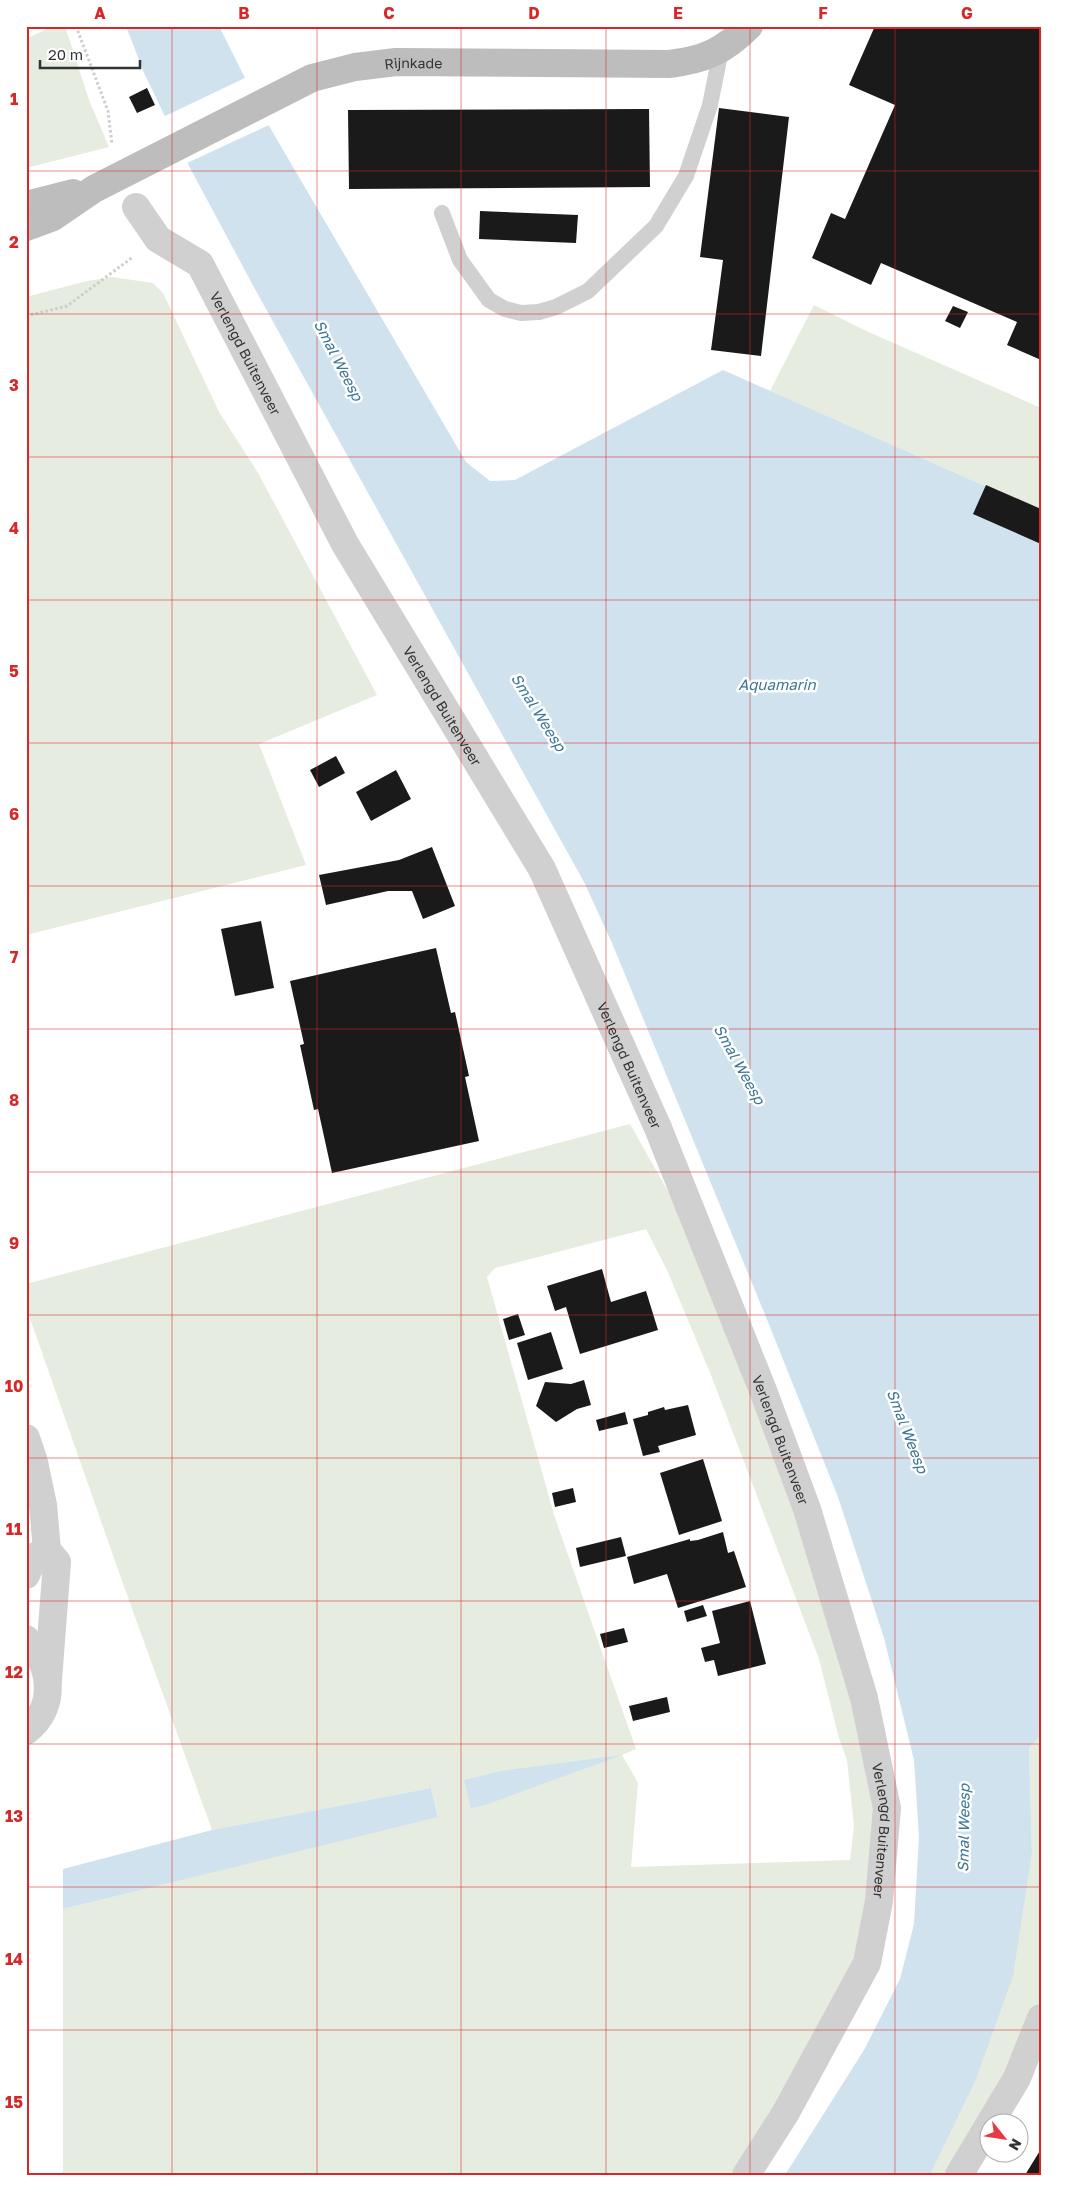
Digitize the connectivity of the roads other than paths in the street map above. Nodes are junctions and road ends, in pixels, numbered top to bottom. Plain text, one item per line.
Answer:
1 (749, 26) edge
2 (721, 50) junction
3 (94, 189) junction
4 (26, 205) edge
5 (136, 207) dead end
6 (442, 213) dead end
7 (26, 227) edge
8 (26, 1438) edge
9 (47, 1550) junction
10 (26, 1575) edge
11 (26, 1640) edge
12 (48, 1680) junction
13 (26, 1731) edge
14 (1041, 2018) edge
15 (746, 2175) edge
16 (959, 2175) edge

1 - 2 street, Rijnkade
2 - 3 street, Rijnkade
2 - 6 lane
3 - 4 street
3 - 7 street
5 - 15 street, Verlengd Buitenveer
8 - 9 street
9 - 10 street
9 - 12 street
11 - 12 street
12 - 13 street
14 - 16 street

